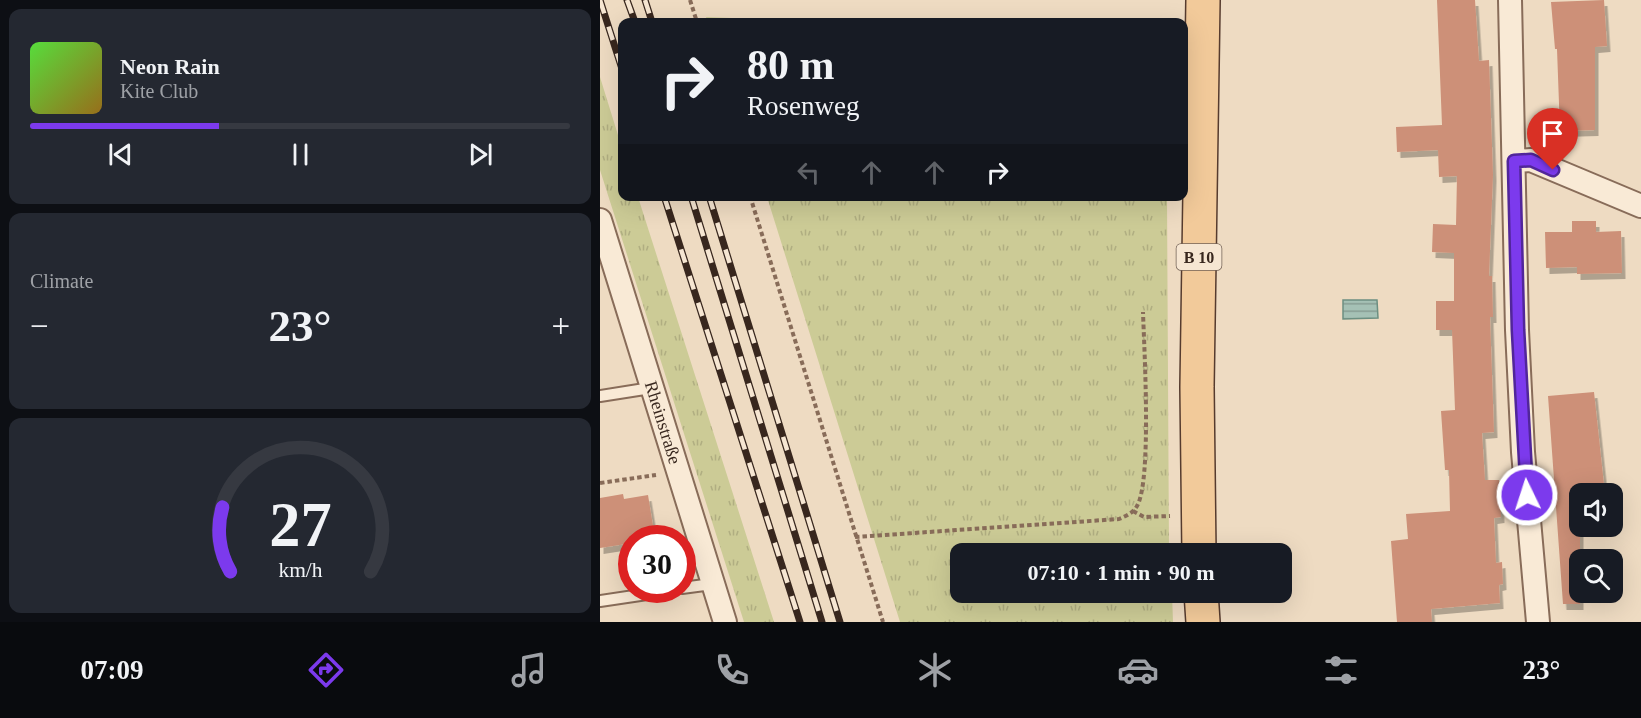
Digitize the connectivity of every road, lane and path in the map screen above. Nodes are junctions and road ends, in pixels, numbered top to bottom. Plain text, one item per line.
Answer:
1 (690, 0) edge
2 (1203, 0) edge
3 (1510, 0) edge
4 (696, 18) edge
5 (1514, 161) junction
6 (752, 201) edge
7 (1641, 206) edge
8 (600, 220) edge
9 (1143, 312) dead end
10 (651, 388) junction
11 (600, 396) edge
12 (678, 471) junction
13 (600, 483) edge
14 (1133, 511) junction
15 (1169, 516) dead end
16 (855, 537) junction
17 (1199, 543) edge
18 (712, 584) junction
19 (696, 586) edge
20 (618, 598) edge
21 (600, 601) edge
22 (1202, 603) edge
23 (725, 622) edge
24 (883, 622) edge
25 (1203, 622) edge
26 (1538, 622) edge

1 - 4 path
2 - 17 main road, B 10
3 - 5 street
5 - 7 street
5 - 26 street
6 - 16 path
8 - 10 street, Rheinstraße
9 - 14 path
10 - 11 lane
10 - 12 street, Rheinstraße
12 - 13 path
12 - 18 street, Rheinstraße
14 - 15 path
14 - 16 path
16 - 24 path
18 - 19 lane
18 - 23 street, Rheinstraße
20 - 21 lane
22 - 25 main road

